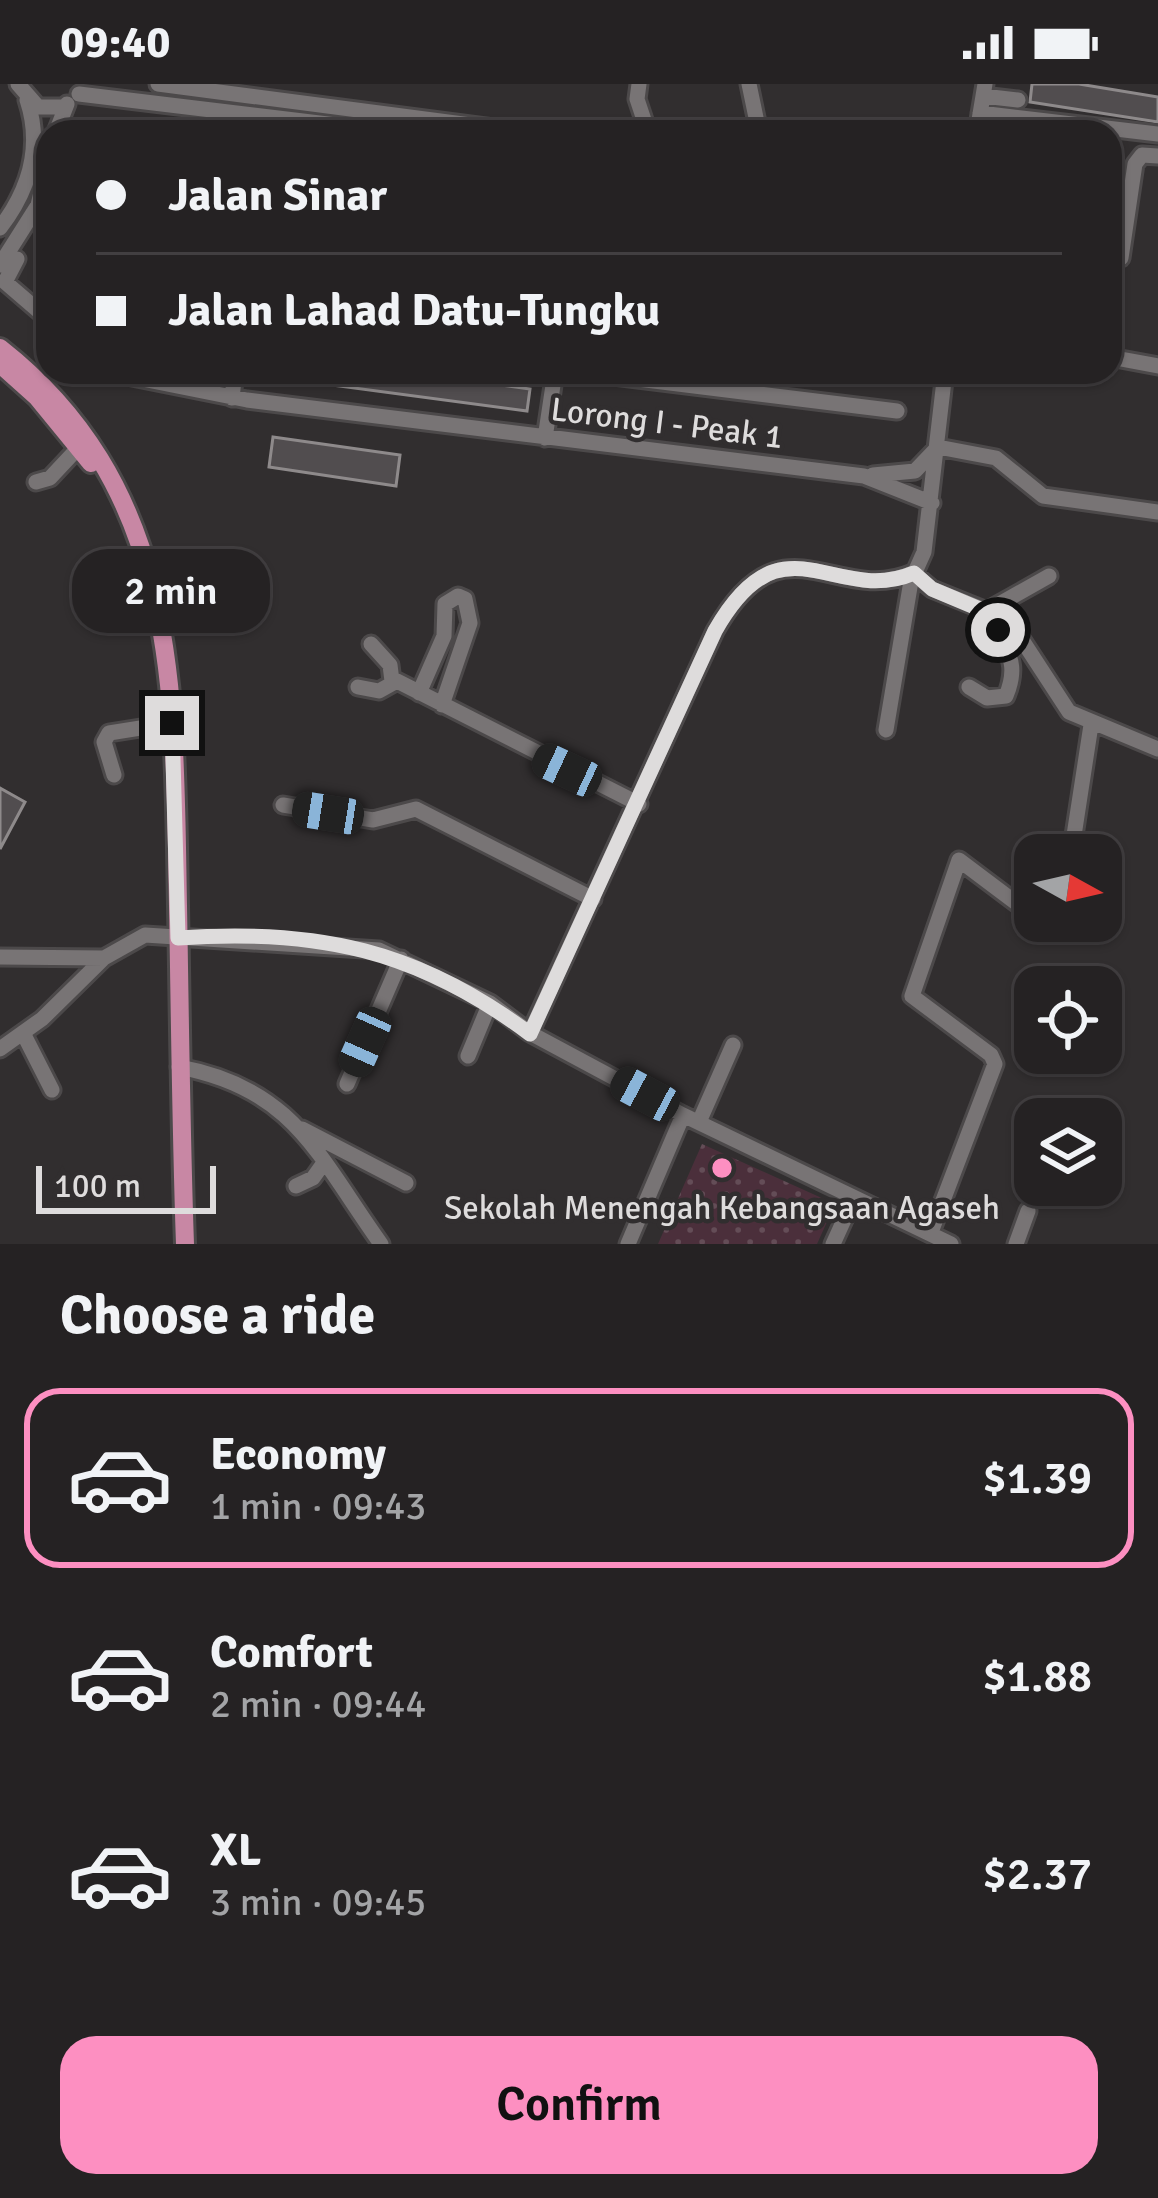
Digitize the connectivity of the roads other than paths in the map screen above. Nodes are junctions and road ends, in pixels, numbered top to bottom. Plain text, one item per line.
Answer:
1 (18, 84) edge
2 (158, 84) edge
3 (639, 84) edge
4 (748, 84) edge
5 (81, 89) edge
6 (983, 98) edge
7 (27, 100) junction
8 (1018, 101) edge
9 (64, 107) junction
10 (60, 120) edge
11 (249, 120) edge
12 (422, 120) edge
13 (644, 120) edge
14 (756, 120) edge
15 (1099, 120) edge
16 (1122, 126) edge
17 (1158, 134) edge
18 (1158, 156) edge
19 (36, 208) edge
20 (0, 228) edge
21 (1122, 251) edge
22 (19, 256) dead end
23 (0, 265) edge
24 (36, 309) edge
25 (0, 348) edge
26 (1122, 359) edge
27 (0, 364) edge
28 (1158, 366) edge
29 (36, 380) edge
30 (41, 384) edge
31 (165, 384) edge
32 (234, 384) edge
33 (553, 384) edge
34 (752, 384) edge
35 (944, 384) edge
36 (232, 398) junction
37 (897, 411) dead end
38 (545, 438) junction
39 (79, 447) junction
40 (938, 447) junction
41 (864, 476) junction
42 (36, 482) dead end
43 (932, 503) junction
44 (1158, 512) edge
45 (146, 561) junction
46 (914, 573) junction
47 (1049, 576) dead end
48 (993, 615) junction
49 (371, 644) dead end
50 (392, 682) junction
51 (358, 687) dead end
52 (969, 687) dead end
53 (419, 693) junction
54 (442, 705) junction
55 (172, 723) junction
56 (1091, 725) junction
57 (886, 730) dead end
58 (1158, 749) edge
59 (114, 775) dead end
60 (639, 804) junction
61 (284, 805) dead end
62 (1074, 834) edge
63 (593, 899) junction
64 (1014, 901) edge
65 (178, 938) junction
66 (0, 957) edge
67 (104, 958) junction
68 (401, 959) junction
69 (490, 1003) junction
70 (23, 1033) junction
71 (530, 1034) junction
72 (733, 1045) dead end
73 (0, 1048) edge
74 (468, 1056) dead end
75 (179, 1067) junction
76 (347, 1084) dead end
77 (52, 1090) dead end
78 (691, 1118) junction
79 (294, 1125) junction
80 (323, 1164) junction
81 (406, 1183) dead end
82 (296, 1186) dead end
83 (854, 1198) junction
84 (1028, 1211) dead end
85 (931, 1232) junction
86 (184, 1244) edge
87 (381, 1244) edge
88 (628, 1244) edge
89 (833, 1244) edge
90 (951, 1244) edge
91 (1016, 1244) edge

1 - 7 street
2 - 12 street
3 - 13 street
4 - 14 street
5 - 9 street
5 - 11 street
6 - 8 street
7 - 9 street
7 - 20 street
8 - 15 street
9 - 10 street
16 - 17 street
18 - 21 street
19 - 23 street
22 - 24 street
25 - 29 main road
26 - 28 street
27 - 39 main road
30 - 45 main road
31 - 36 street, Lorong I - Peak 1
32 - 36 street
33 - 38 street
34 - 37 street
35 - 40 street
36 - 38 street, Lorong I - Peak 1
38 - 41 street, Lorong I - Peak 1
39 - 42 street
39 - 45 main road
40 - 41 street, Lorong I - Peak 1
40 - 43 street
40 - 44 street
41 - 43 street, Lorong I - Peak 1
43 - 46 street
45 - 55 main road
46 - 48 street
46 - 57 street
46 - 60 street
47 - 48 street
48 - 52 street
48 - 56 street
49 - 50 street
50 - 51 street
50 - 53 street
53 - 54 street
53 - 54 street
54 - 60 street
55 - 59 street
55 - 65 main road
56 - 58 street
56 - 62 street
60 - 63 street
61 - 63 street
63 - 71 street
64 - 85 street
65 - 67 street
65 - 68 street
65 - 75 main road
66 - 67 street
67 - 70 street
68 - 69 street
68 - 76 street
69 - 71 street
69 - 74 street
70 - 73 street
70 - 77 street
71 - 78 street
72 - 78 street
75 - 79 street
75 - 86 main road
78 - 83 street
78 - 88 street
79 - 80 street
79 - 81 street
80 - 82 street
80 - 87 street
83 - 85 street
83 - 89 street
84 - 91 street
85 - 90 street

